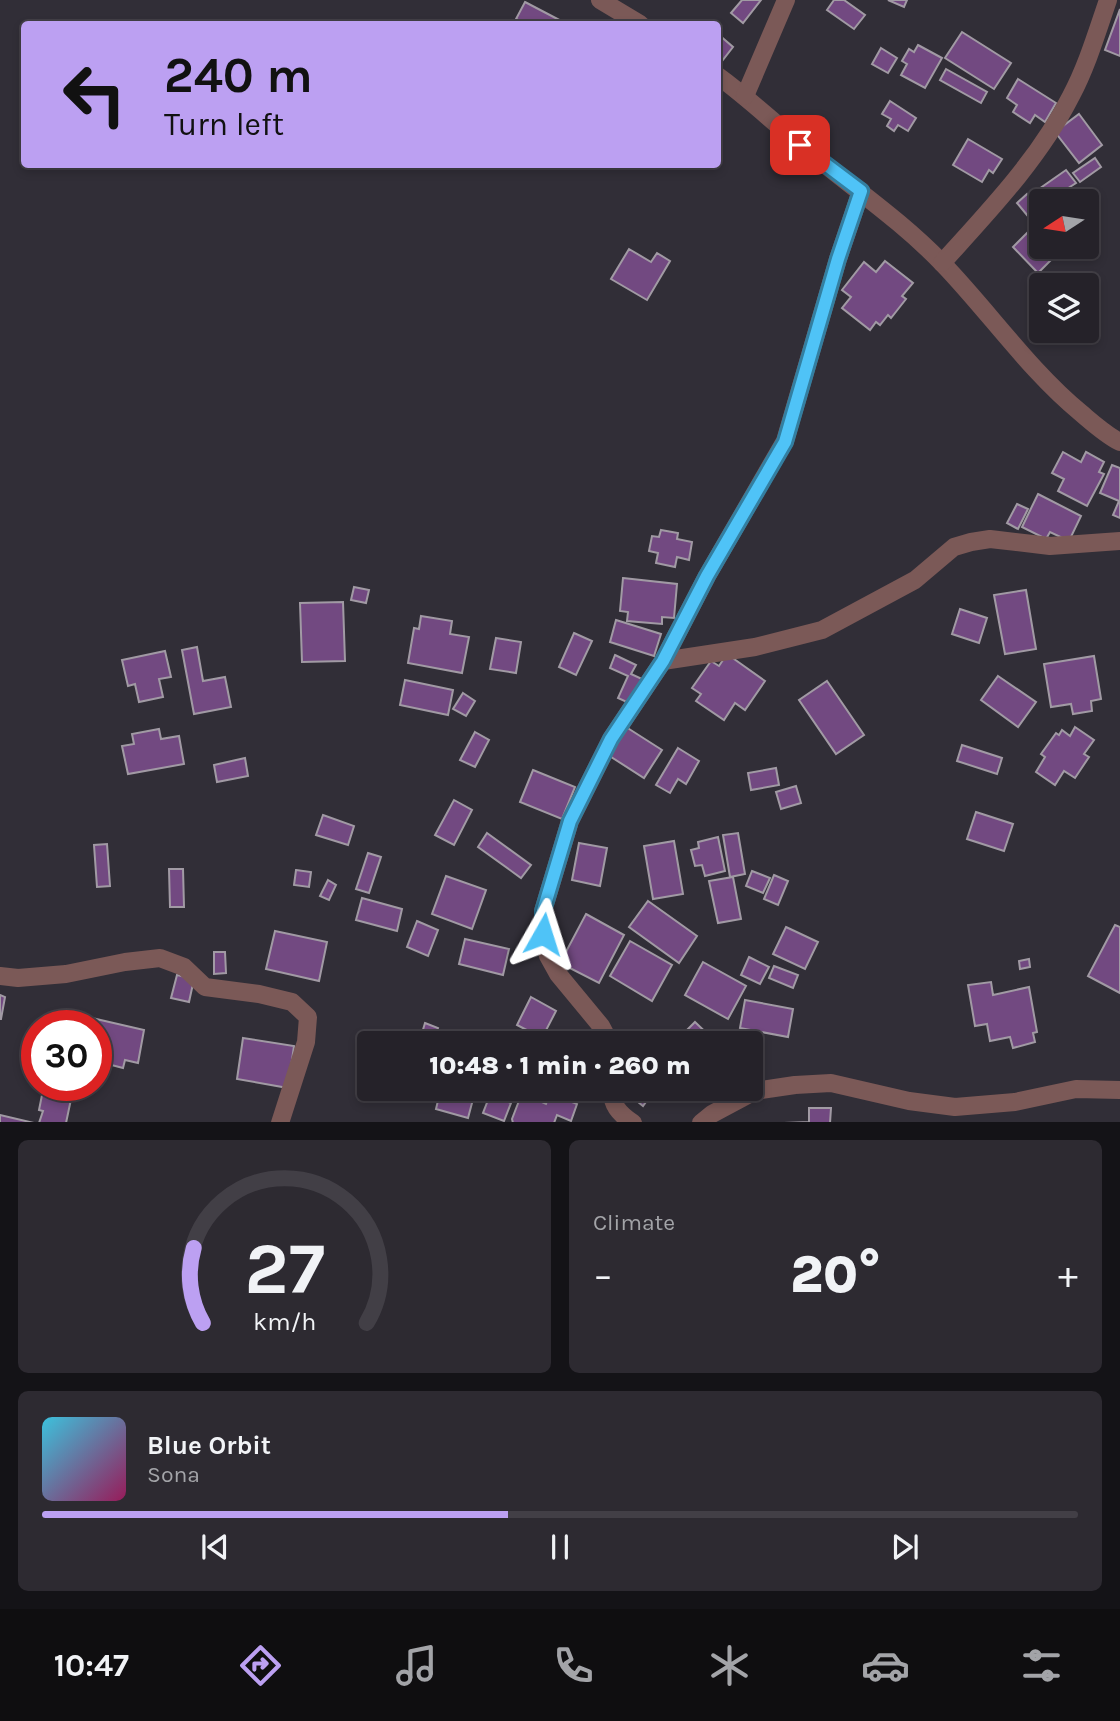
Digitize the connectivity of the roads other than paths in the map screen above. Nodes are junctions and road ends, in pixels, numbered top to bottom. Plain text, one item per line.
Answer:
1 (600, 0) edge
2 (786, 0) edge
3 (1108, 0) edge
4 (635, 21) edge
5 (721, 78) edge
6 (745, 96) junction
7 (861, 191) junction
8 (942, 263) junction
9 (1120, 442) edge
10 (1120, 541) edge
11 (663, 661) junction
12 (0, 976) edge
13 (604, 1031) edge
14 (1120, 1090) edge
15 (611, 1101) edge
16 (280, 1122) edge
17 (632, 1122) edge
18 (701, 1122) edge

1 - 4 street
2 - 6 street
3 - 8 street
5 - 6 street
6 - 7 street
7 - 8 street
7 - 11 street
8 - 9 street
10 - 11 street
11 - 13 street
12 - 16 street
14 - 18 street
15 - 17 street

